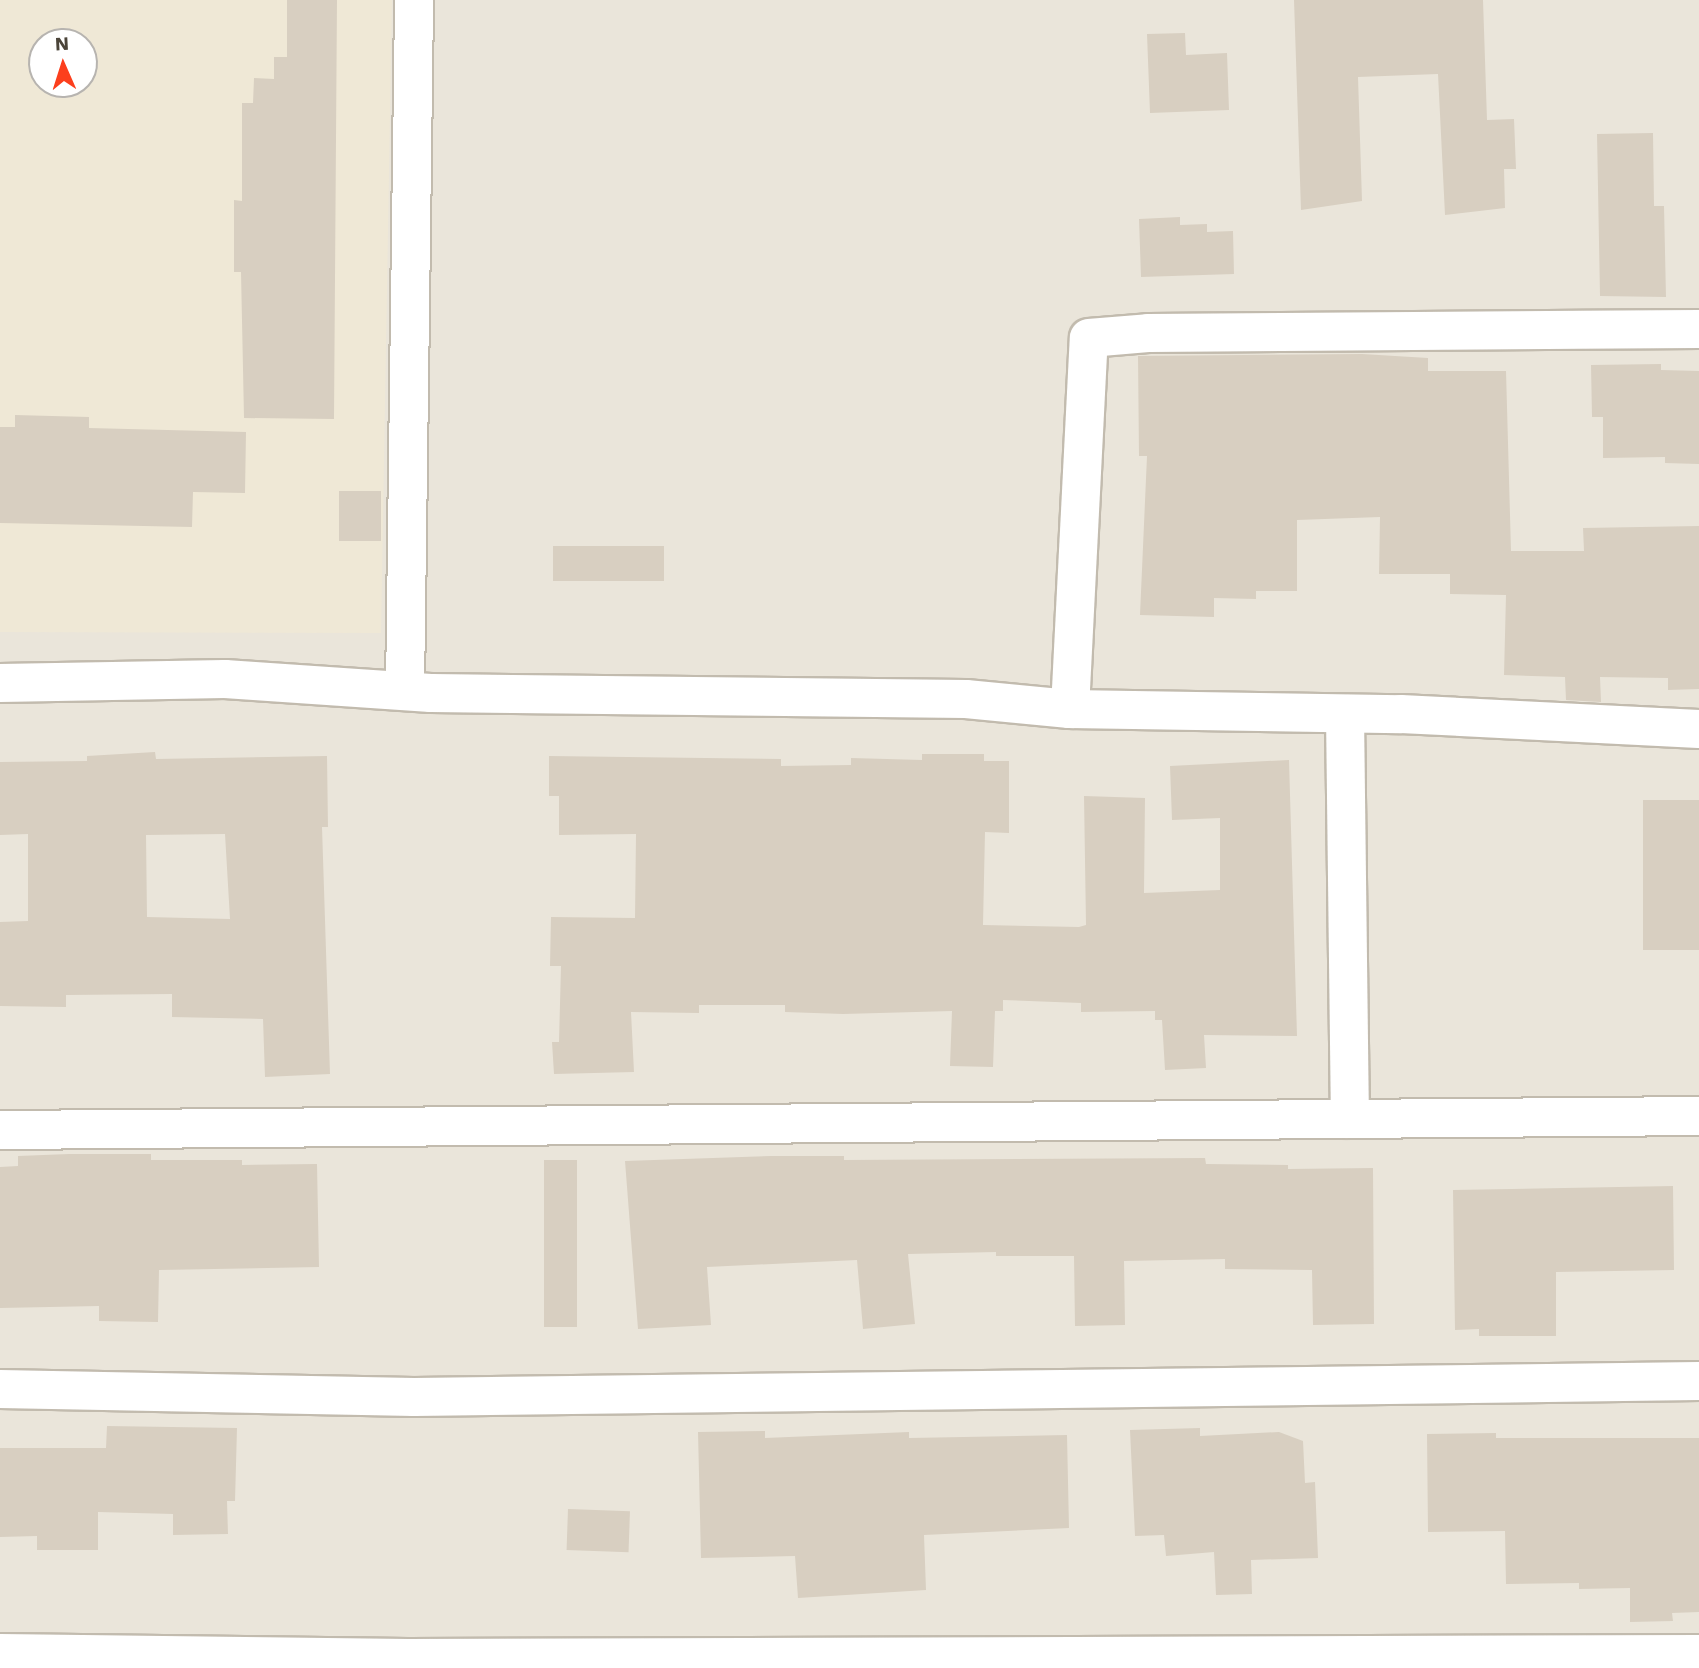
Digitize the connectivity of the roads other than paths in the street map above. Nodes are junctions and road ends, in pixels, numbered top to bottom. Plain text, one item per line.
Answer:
1 (414, 0) edge
2 (1699, 329) edge
3 (0, 683) edge
4 (405, 691) junction
5 (1070, 709) junction
6 (1345, 714) junction
7 (1699, 729) edge
8 (1699, 1116) edge
9 (1350, 1119) junction
10 (0, 1130) edge
11 (1699, 1381) edge
12 (0, 1389) edge
13 (0, 1653) edge
14 (1699, 1654) edge

1 - 4 street
2 - 5 street
3 - 4 street
4 - 5 street
5 - 6 street
6 - 7 street
6 - 9 street
8 - 9 street
9 - 10 street
11 - 12 street
13 - 14 street

